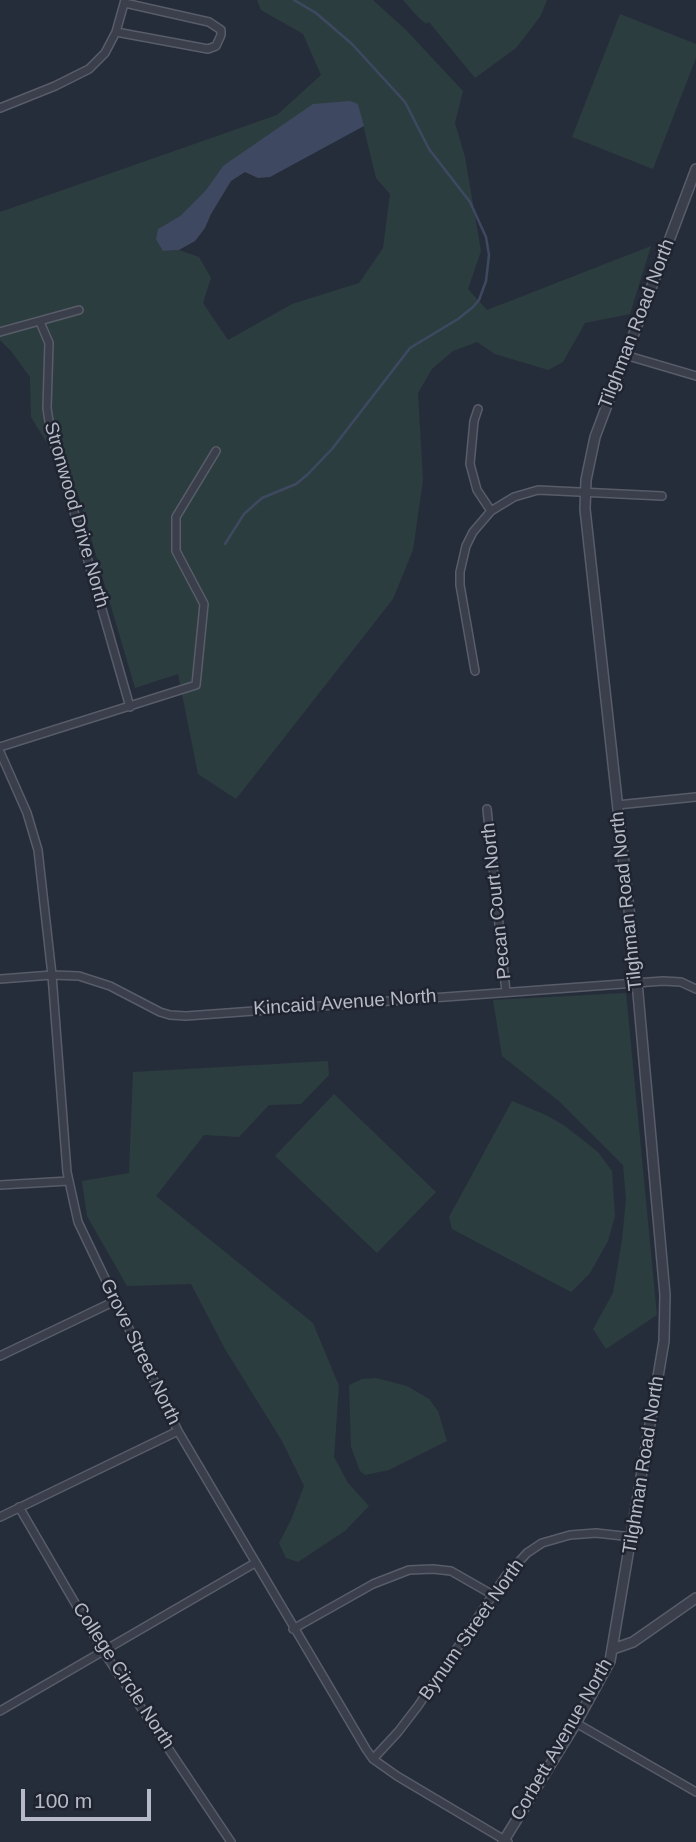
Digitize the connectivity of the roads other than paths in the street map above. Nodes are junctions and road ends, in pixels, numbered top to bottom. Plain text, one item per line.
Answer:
1 (125, 2) edge
2 (116, 32) junction
3 (0, 108) edge
4 (696, 169) edge
5 (79, 310) dead end
6 (40, 322) junction
7 (0, 332) edge
8 (625, 355) junction
9 (696, 376) edge
10 (478, 409) dead end
11 (216, 451) dead end
12 (586, 491) junction
13 (662, 496) dead end
14 (491, 511) junction
15 (475, 671) dead end
16 (130, 707) junction
17 (0, 747) edge
18 (0, 752) edge
19 (696, 797) edge
20 (617, 805) junction
21 (487, 809) dead end
22 (52, 975) junction
23 (0, 979) edge
24 (637, 982) junction
25 (696, 989) edge
26 (506, 992) junction
27 (69, 1181) junction
28 (0, 1185) edge
29 (115, 1300) junction
30 (0, 1356) edge
31 (178, 1431) junction
32 (19, 1507) junction
33 (0, 1517) edge
34 (632, 1537) junction
35 (255, 1563) junction
36 (493, 1595) junction
37 (694, 1602) edge
38 (293, 1629) junction
39 (612, 1649) junction
40 (103, 1651) junction
41 (0, 1711) edge
42 (576, 1723) junction
43 (373, 1759) junction
44 (696, 1792) edge
45 (505, 1841) edge
46 (231, 1842) edge

1 - 2 street
1 - 2 street
2 - 3 street
4 - 8 street, Tilghman Road North
5 - 6 street
6 - 7 street
6 - 16 street, Stronwood Drive North
8 - 9 street
8 - 12 street, Tilghman Road North
10 - 14 street
11 - 16 street
12 - 13 street
12 - 14 street
12 - 20 street, Tilghman Road North
14 - 15 street
16 - 17 street
18 - 22 street, Grove Street North
19 - 20 street
20 - 24 street, Tilghman Road North
21 - 26 street, Pecan Court North
22 - 23 street, Kincaid Avenue North
22 - 26 street, Kincaid Avenue North
22 - 27 street, Grove Street North
24 - 25 street, Kincaid Avenue North
24 - 26 street, Kincaid Avenue North
24 - 34 street, Tilghman Road North
27 - 28 street
27 - 29 street, Grove Street North
29 - 30 street
29 - 31 street, Grove Street North
31 - 32 street
31 - 35 street, Grove Street North
32 - 33 street
32 - 40 street, College Circle North
34 - 36 street, Bynum Street North
34 - 39 street, Tilghman Road North
35 - 38 street, Grove Street North
35 - 40 street
36 - 38 street
36 - 43 street, Bynum Street North
37 - 39 street, Corbett Avenue North
38 - 43 street, Grove Street North
39 - 42 street, Corbett Avenue North
40 - 41 street
40 - 46 street, College Circle North
42 - 44 street
42 - 45 street, Corbett Avenue North
43 - 45 street, Grove Street North

